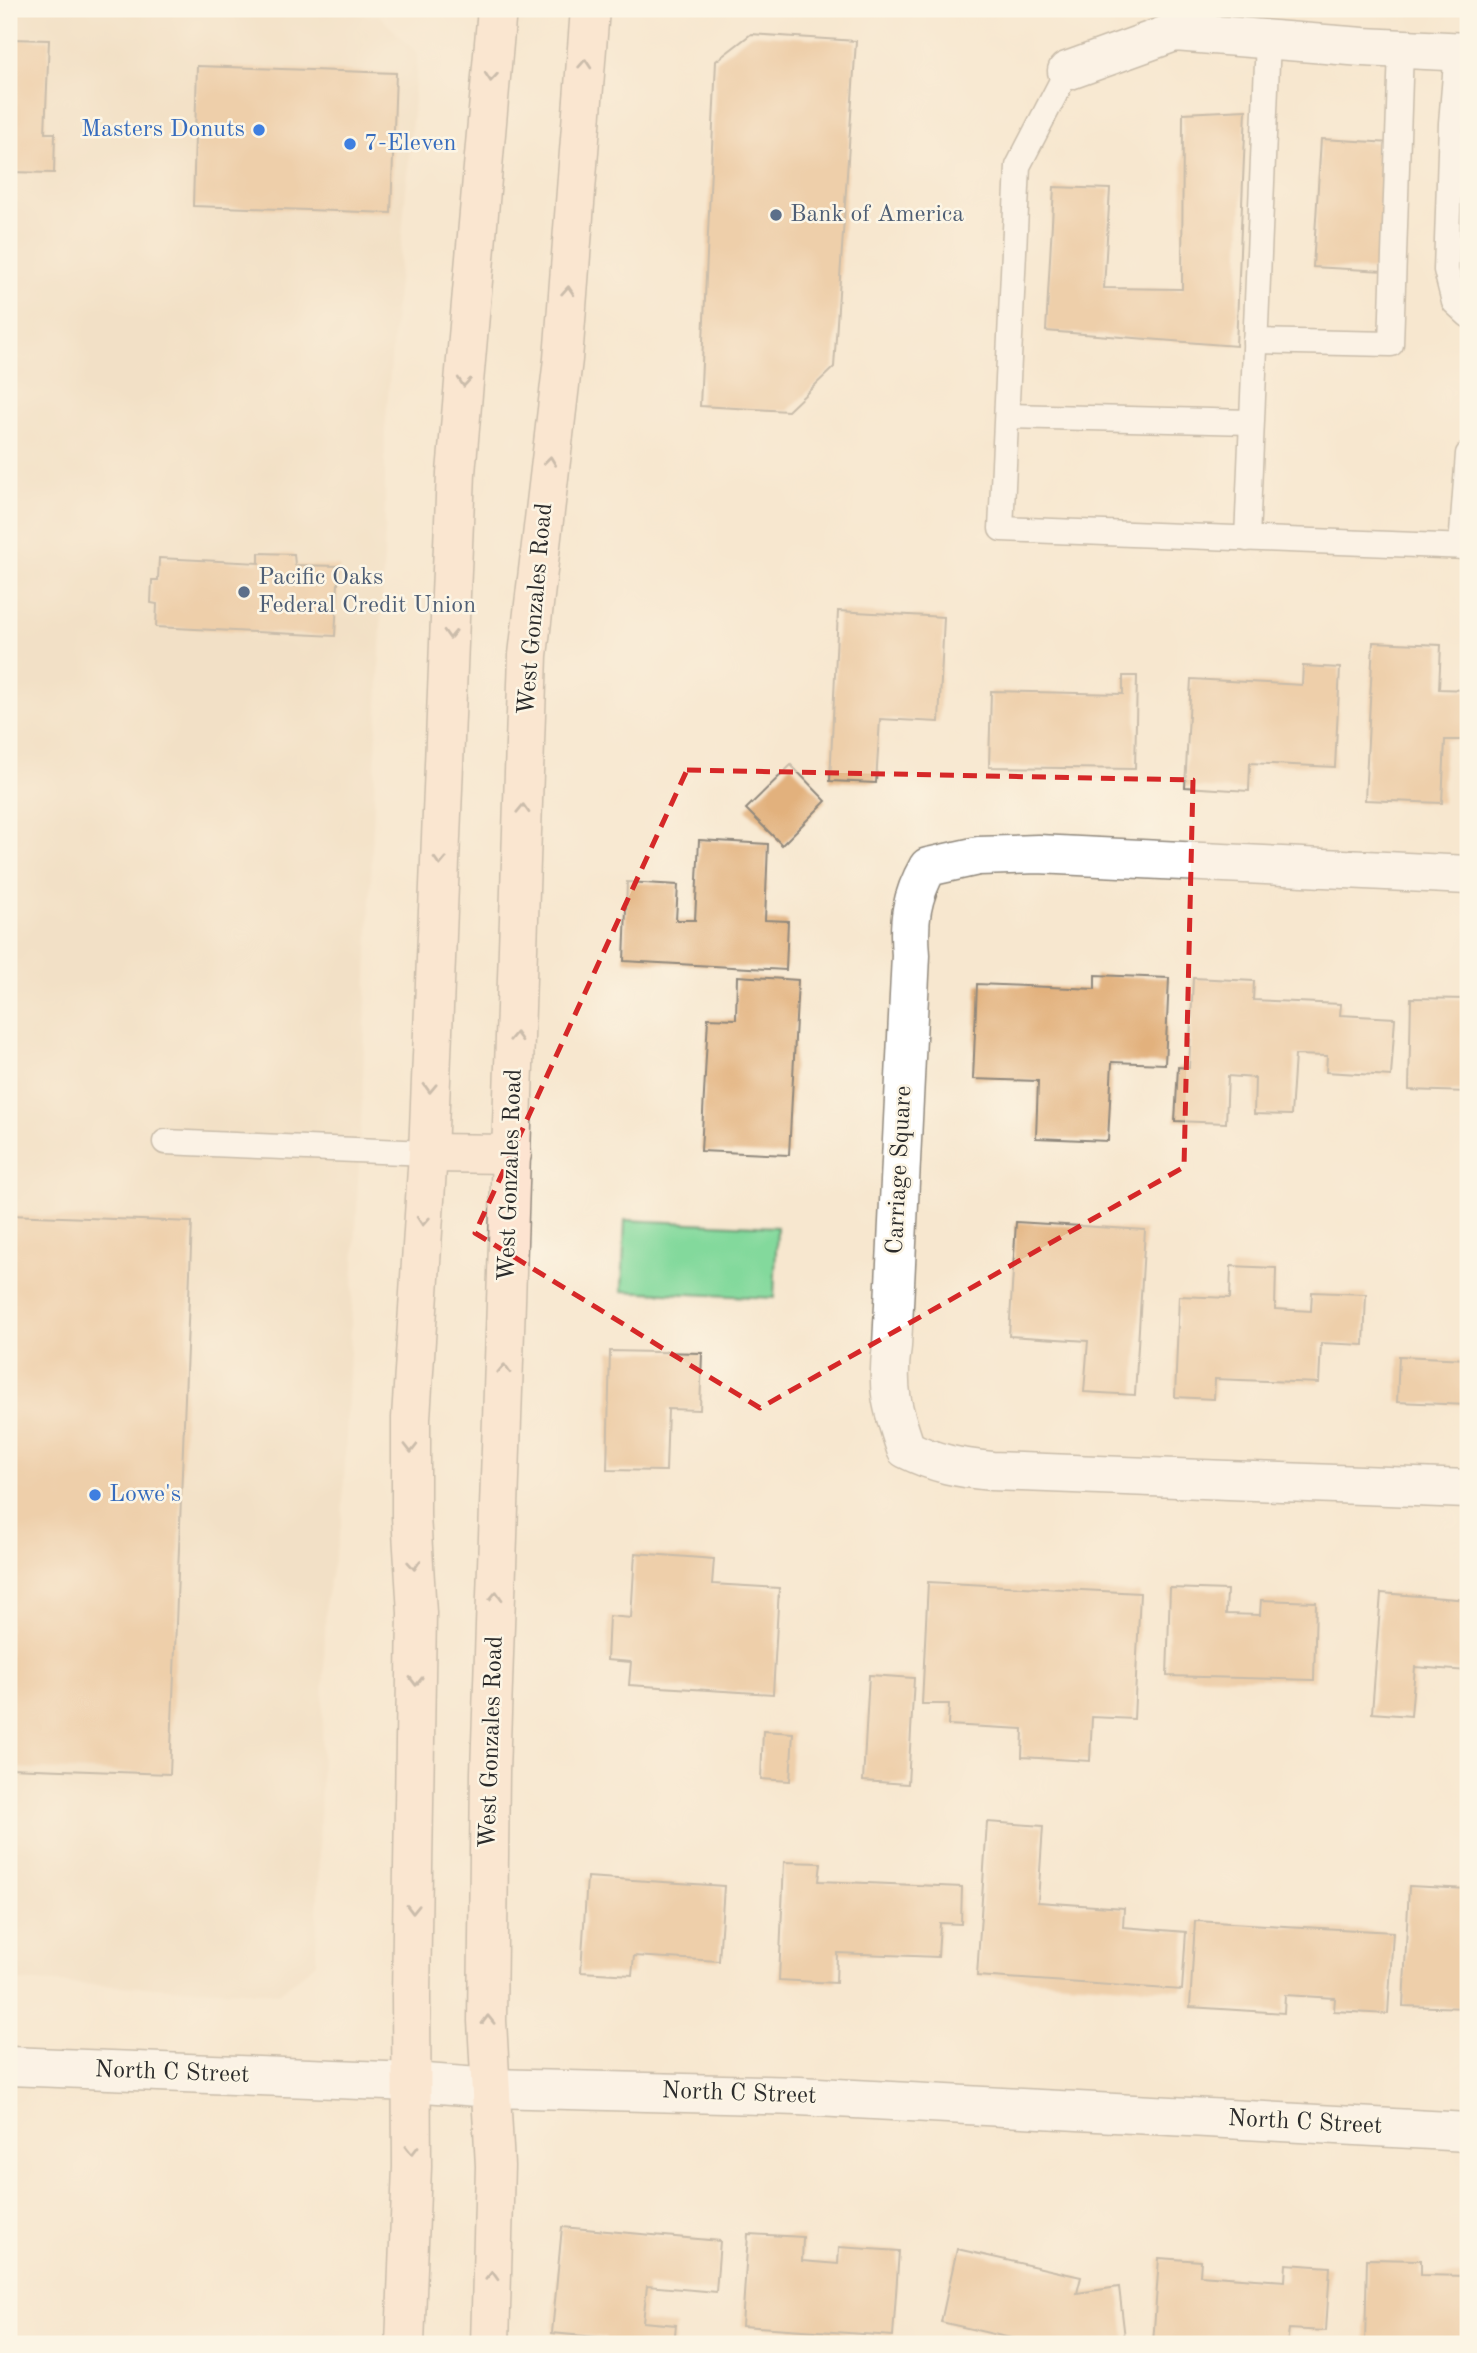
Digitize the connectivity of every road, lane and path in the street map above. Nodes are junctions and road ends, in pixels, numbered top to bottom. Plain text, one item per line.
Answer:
1 (497, 9) edge
2 (590, 9) edge
3 (1268, 40) junction
4 (1401, 49) junction
5 (1463, 51) edge
6 (1067, 72) joint
7 (1468, 315) edge
8 (1255, 341) junction
9 (1007, 416) junction
10 (1251, 422) junction
11 (1468, 454) edge
12 (1247, 539) junction
13 (1465, 547) edge
14 (1468, 875) edge
15 (165, 1142) dead end
16 (428, 1153) junction
17 (512, 1154) junction
18 (1468, 1489) edge
19 (9, 2066) edge
20 (412, 2082) junction
21 (492, 2088) junction
22 (1468, 2132) edge
23 (405, 2344) edge
24 (490, 2344) edge

1 -> 16 main road
17 -> 2 main road, West Gonzales Road
3 - 4 street
3 - 6 street
3 - 8 lane
4 - 5 street
4 - 8 lane
5 - 7 lane
6 - 9 lane
8 - 10 lane
9 - 10 lane
9 - 12 lane
10 - 12 lane
11 - 13 lane
12 - 13 lane
14 - 18 street, Carriage Square
15 - 16 lane
16 - 17 main road
16 -> 20 main road
21 -> 17 main road, West Gonzales Road
19 - 20 street, North C Street
20 - 21 street, North C Street
20 -> 23 main road
21 - 22 street, North C Street
24 -> 21 main road, West Gonzales Road

